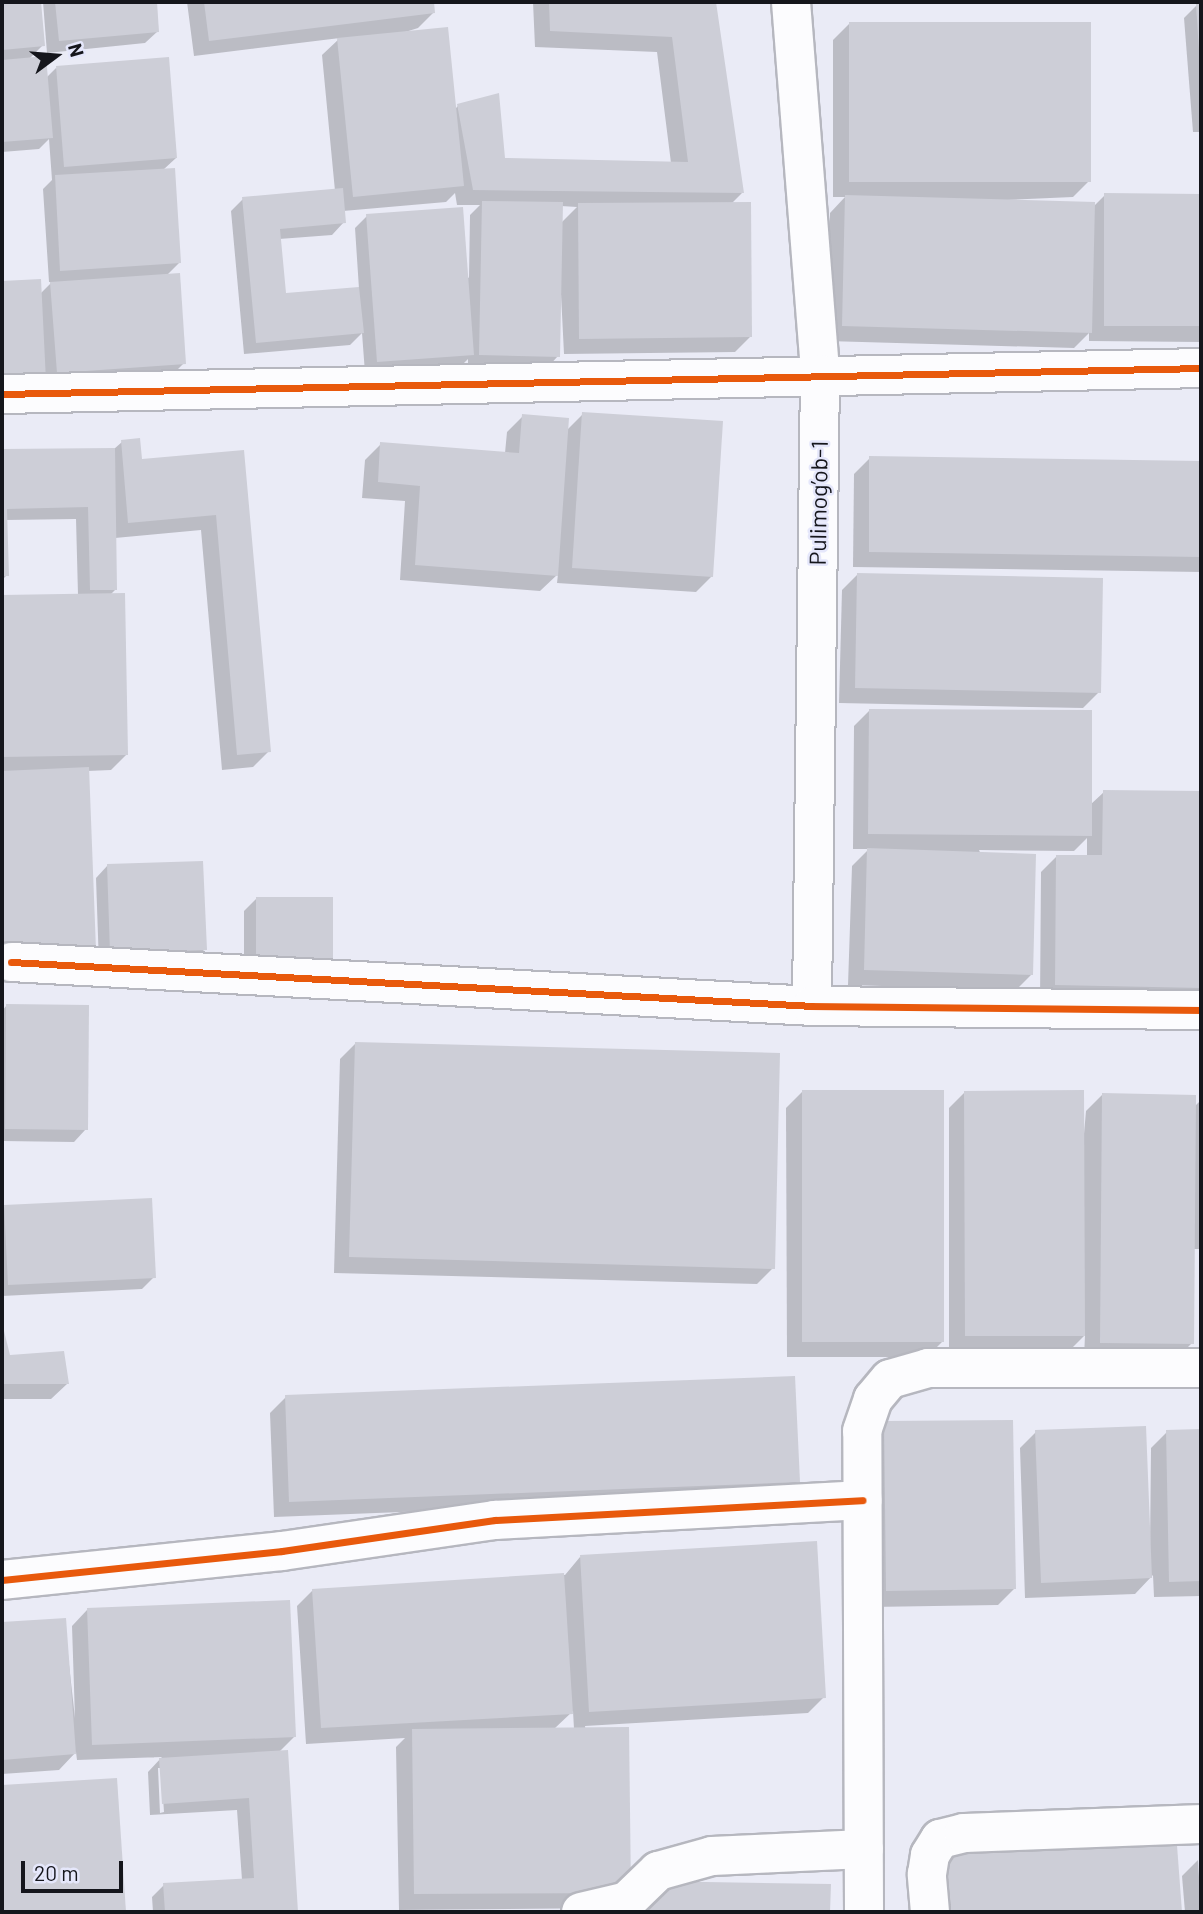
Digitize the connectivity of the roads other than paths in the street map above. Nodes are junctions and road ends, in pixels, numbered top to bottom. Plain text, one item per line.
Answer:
1 (791, 2) edge
2 (1201, 368) edge
3 (820, 374) junction
4 (2, 394) edge
5 (11, 962) dead end
6 (812, 1006) junction
7 (1201, 1010) edge
8 (1201, 1368) edge
9 (862, 1500) junction
10 (2, 1580) edge
11 (1201, 1824) edge
12 (864, 1849) junction
13 (581, 1912) edge
14 (864, 1912) edge
15 (930, 1912) edge

1 - 3 street, Pulimog’ob-1
2 - 3 street
3 - 4 street
3 - 6 street, Pulimog’ob-1
5 - 6 street
6 - 7 street
8 - 9 street
9 - 10 street
9 - 12 street
11 - 15 street
12 - 13 street
12 - 14 street

